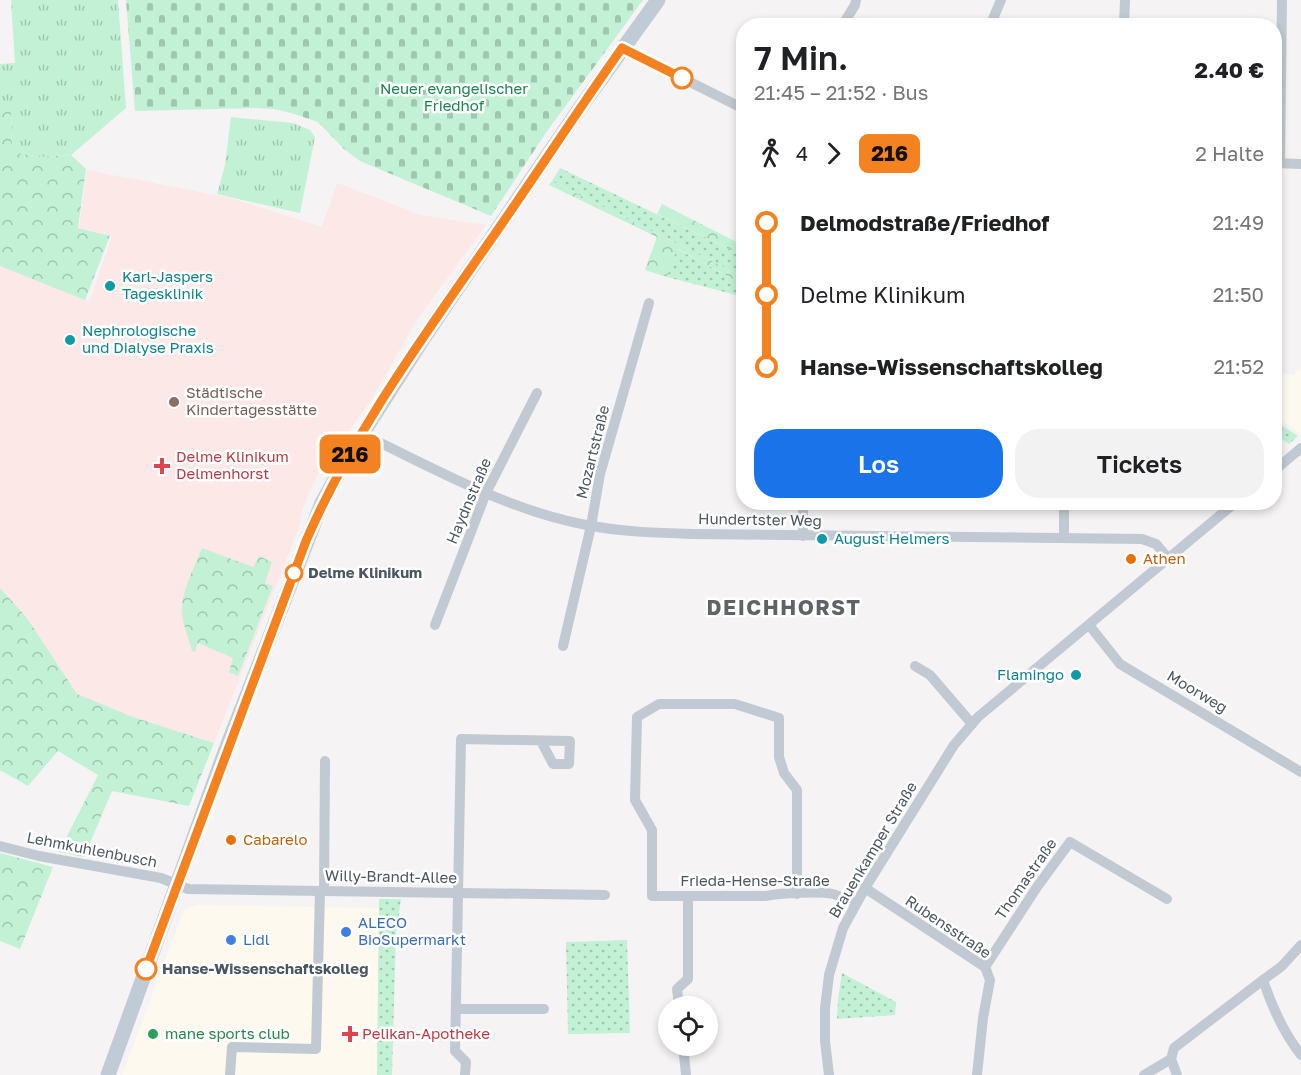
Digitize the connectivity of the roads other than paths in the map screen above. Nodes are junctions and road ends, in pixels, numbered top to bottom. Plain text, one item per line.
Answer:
1 (658, 0) edge
2 (856, 0) edge
3 (1001, 0) edge
4 (1125, 0) edge
5 (1282, 0) edge
6 (847, 18) edge
7 (993, 18) edge
8 (1124, 18) edge
9 (1281, 18) edge
10 (622, 48) junction
11 (736, 105) edge
12 (1282, 163) edge
13 (1301, 164) edge
14 (649, 303) dead end
15 (537, 393) dead end
16 (362, 434) junction
17 (1301, 448) edge
18 (1282, 464) edge
19 (486, 493) junction
20 (803, 510) edge
21 (1064, 510) edge
22 (1226, 510) edge
23 (591, 526) junction
24 (803, 536) junction
25 (1064, 538) junction
26 (1168, 558) junction
27 (435, 625) dead end
28 (1089, 625) junction
29 (563, 646) dead end
30 (915, 666) dead end
31 (972, 724) junction
32 (541, 741) dead end
33 (325, 761) dead end
34 (1301, 772) edge
35 (0, 846) edge
36 (177, 886) junction
37 (865, 888) junction
38 (322, 891) junction
39 (458, 893) junction
40 (797, 894) junction
41 (605, 895) dead end
42 (688, 896) junction
43 (1167, 899) dead end
44 (856, 904) junction
45 (1301, 945) edge
46 (986, 967) junction
47 (1263, 980) junction
48 (678, 996) edge
49 (544, 1008) dead end
50 (456, 1009) junction
51 (1301, 1055) edge
52 (684, 1056) edge
53 (1171, 1059) junction
54 (686, 1074) edge
55 (108, 1075) edge
56 (230, 1075) edge
57 (465, 1075) edge
58 (829, 1075) edge
59 (977, 1075) edge
60 (1143, 1075) edge
61 (1177, 1075) edge

1 - 10 main road
2 - 6 street
3 - 7 street
4 - 8 street
5 - 9 street
10 - 11 street
10 - 16 main road
12 - 13 street
14 - 23 street, Mozartstraße
15 - 19 street, Haydnstraße
16 - 19 street, Hundertster Weg
16 - 36 main road
17 - 18 street
19 - 23 street, Hundertster Weg
19 - 27 street, Haydnstraße
20 - 24 street
21 - 25 street
22 - 26 street, Brauenkamper Straße
23 - 24 street, Hundertster Weg
23 - 29 street, Mozartstraße
24 - 25 street, Hundertster Weg
25 - 26 street, Hundertster Weg
26 - 28 street, Brauenkamper Straße
28 - 31 street, Brauenkamper Straße
28 - 34 street, Moorweg
30 - 31 street
31 - 37 street, Brauenkamper Straße
32 - 39 street
33 - 38 street
35 - 36 street, Lehmkuhlenbusch
36 - 38 street, Willy-Brandt-Allee
36 - 55 main road
37 - 44 street, Brauenkamper Straße
37 - 46 street, Rubensstraße
38 - 39 street, Willy-Brandt-Allee
38 - 56 street
39 - 41 street, Willy-Brandt-Allee
39 - 50 street
40 - 42 street, Frieda-Hense-Straße
40 - 42 street, Frieda-Hense-Straße
40 - 44 street, Frieda-Hense-Straße
42 - 48 street
43 - 46 street, Thomastraße
44 - 58 street, Brauenkamper Straße
45 - 47 street
46 - 59 street, Rubensstraße
47 - 51 street
47 - 53 street
49 - 50 street
50 - 57 street
52 - 54 street
53 - 60 street
53 - 61 street

